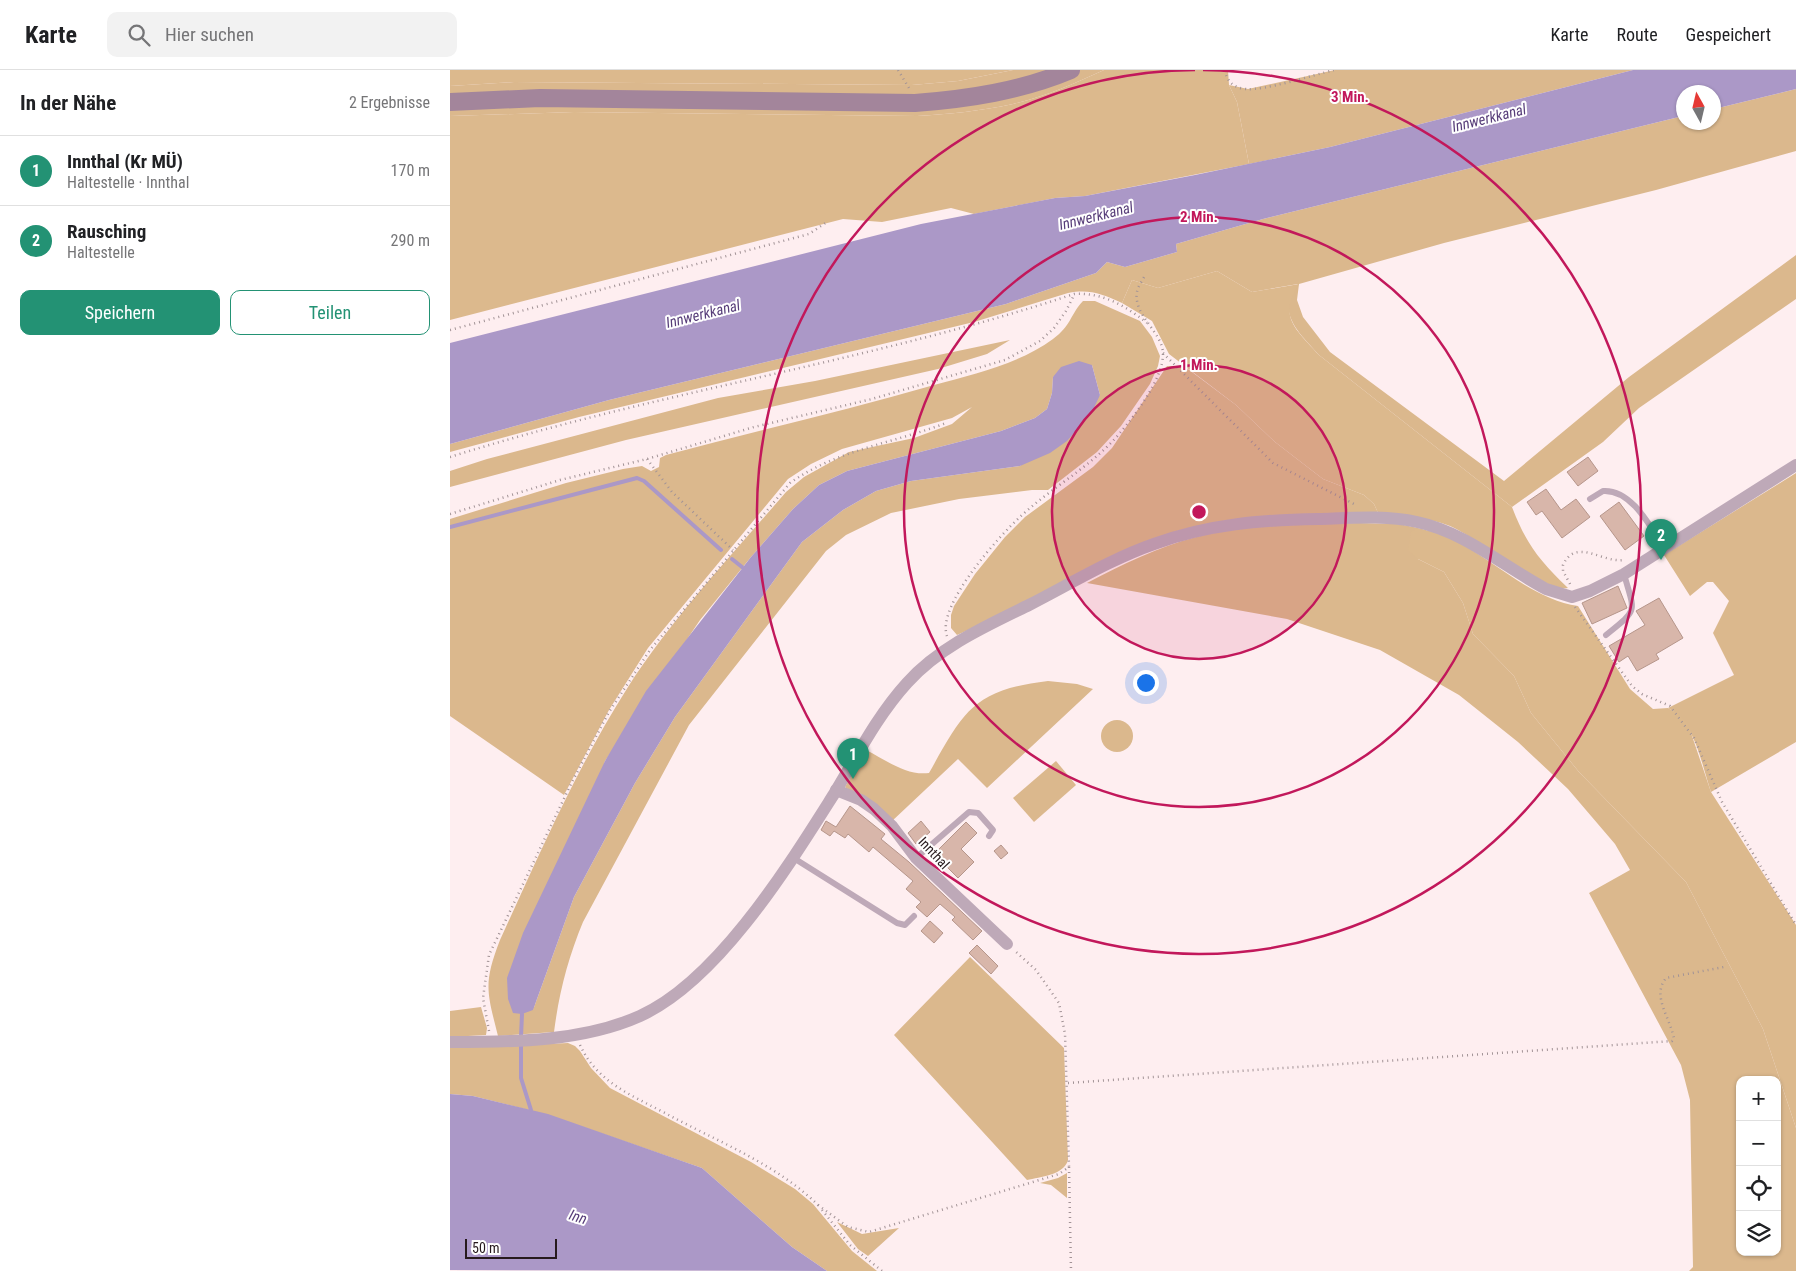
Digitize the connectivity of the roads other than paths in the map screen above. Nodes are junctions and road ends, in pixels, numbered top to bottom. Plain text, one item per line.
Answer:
1 (1071, 70) edge
2 (450, 102) edge
3 (1796, 465) edge
4 (1590, 500) dead end
5 (1665, 549) junction
6 (1624, 574) junction
7 (1606, 635) dead end
8 (836, 790) junction
9 (989, 836) dead end
10 (792, 857) junction
11 (916, 858) junction
12 (914, 916) dead end
13 (1007, 944) road end
14 (450, 1042) edge

1 - 2 main road
3 - 5 street
4 - 5 lane
5 - 6 street
6 - 7 lane
6 - 8 street
8 - 10 street
8 - 11 street, Innthal
9 - 11 lane
10 - 12 lane
10 - 14 street
11 - 13 street, Innthal

